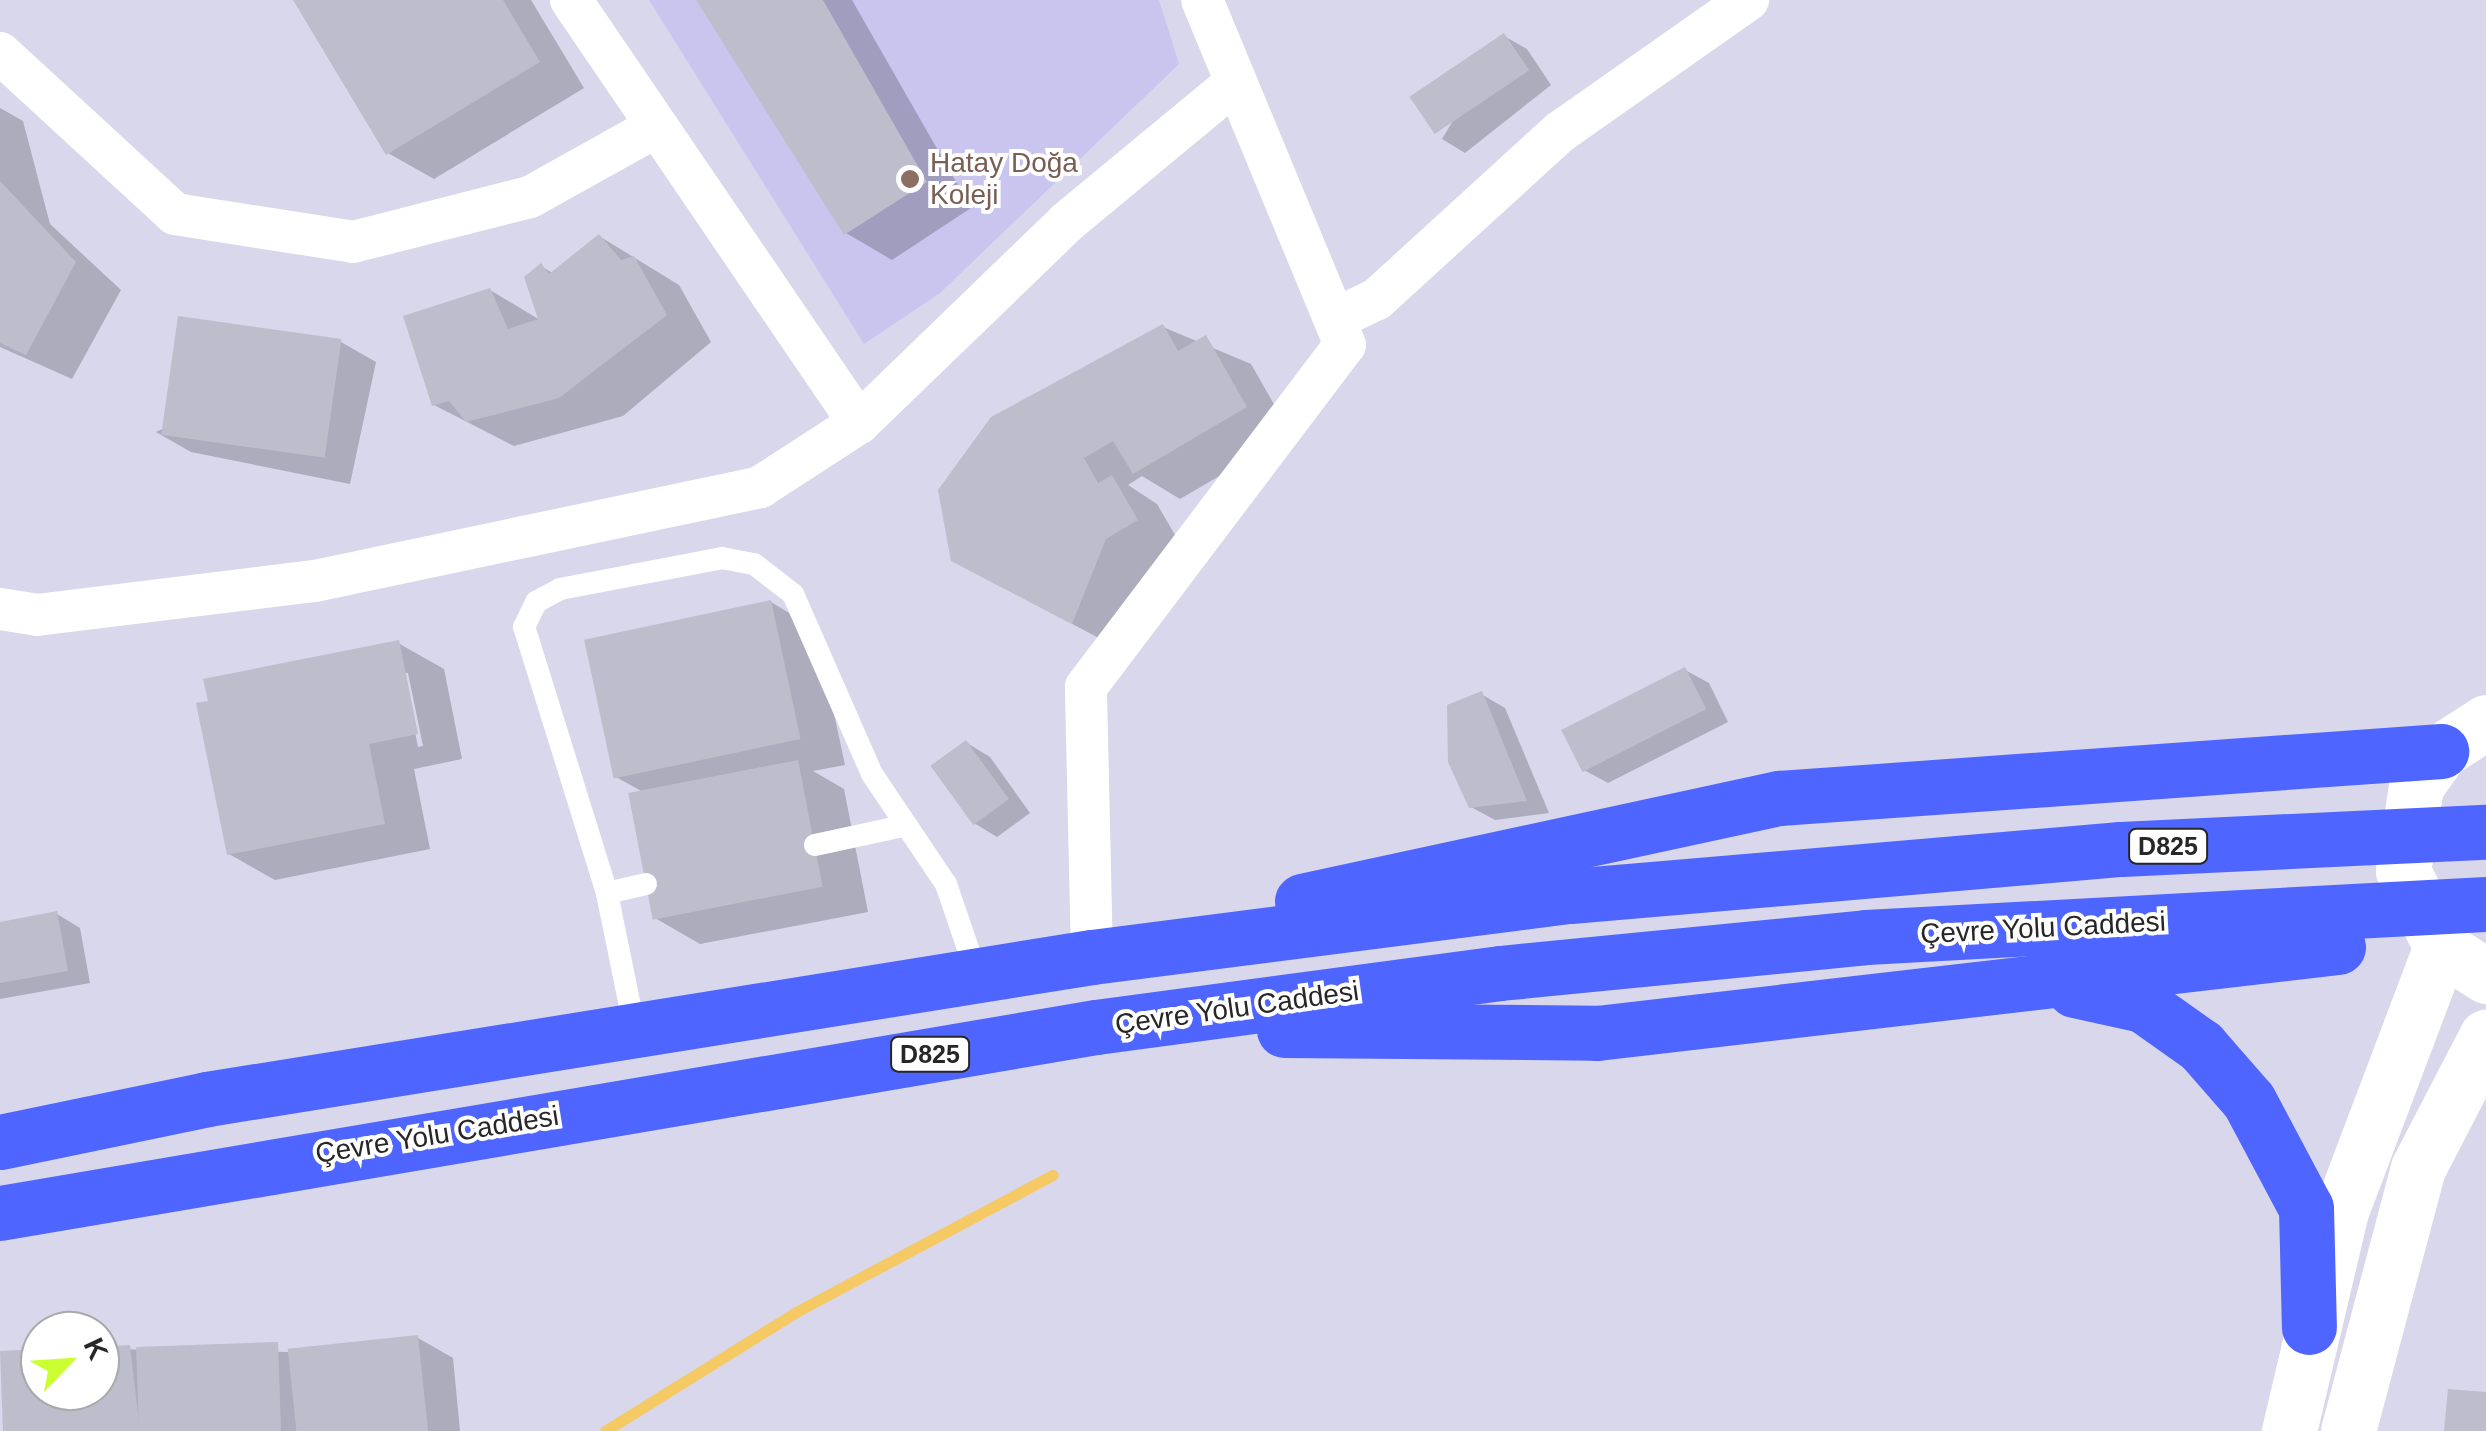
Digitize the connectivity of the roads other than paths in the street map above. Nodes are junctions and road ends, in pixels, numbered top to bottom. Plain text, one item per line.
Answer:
1 (571, 0) edge
2 (1202, 0) edge
3 (1748, 0) edge
4 (0, 53) edge
5 (1236, 82) junction
6 (654, 128) junction
7 (1335, 319) junction
8 (859, 424) junction
9 (0, 608) edge
10 (2486, 722) edge
11 (2440, 751) junction
12 (902, 826) junction
13 (2486, 832) edge
14 (815, 846) dead end
15 (646, 884) dead end
16 (607, 893) junction
17 (2486, 904) edge
18 (2438, 942) junction
19 (1092, 957) junction
20 (977, 975) junction
21 (2486, 976) edge
22 (2021, 984) junction
23 (1096, 1027) junction
24 (635, 1031) junction
25 (2486, 1037) edge
26 (0, 1142) edge
27 (0, 1214) edge
28 (2310, 1327) junction
29 (2290, 1431) edge
30 (2348, 1431) edge

1 - 6 street
2 - 5 street
3 - 7 street
4 - 6 street
5 - 7 street
5 - 8 street
6 - 8 street
7 - 19 street
8 - 9 street
10 - 11 main road
11 - 18 main road
11 - 19 highway
12 - 14 lane
12 - 16 lane
12 - 20 lane
13 - 19 highway, D825
15 - 16 lane
16 - 24 lane
17 - 23 highway, Çevre Yolu Caddesi / D825
18 - 21 main road
18 - 22 highway
18 - 28 main road
19 - 20 highway, D825
20 - 24 highway, D825
22 - 23 highway
22 - 28 highway
23 - 27 highway, Çevre Yolu Caddesi / D825
24 - 26 highway, D825
25 - 30 main road
28 - 29 main road

